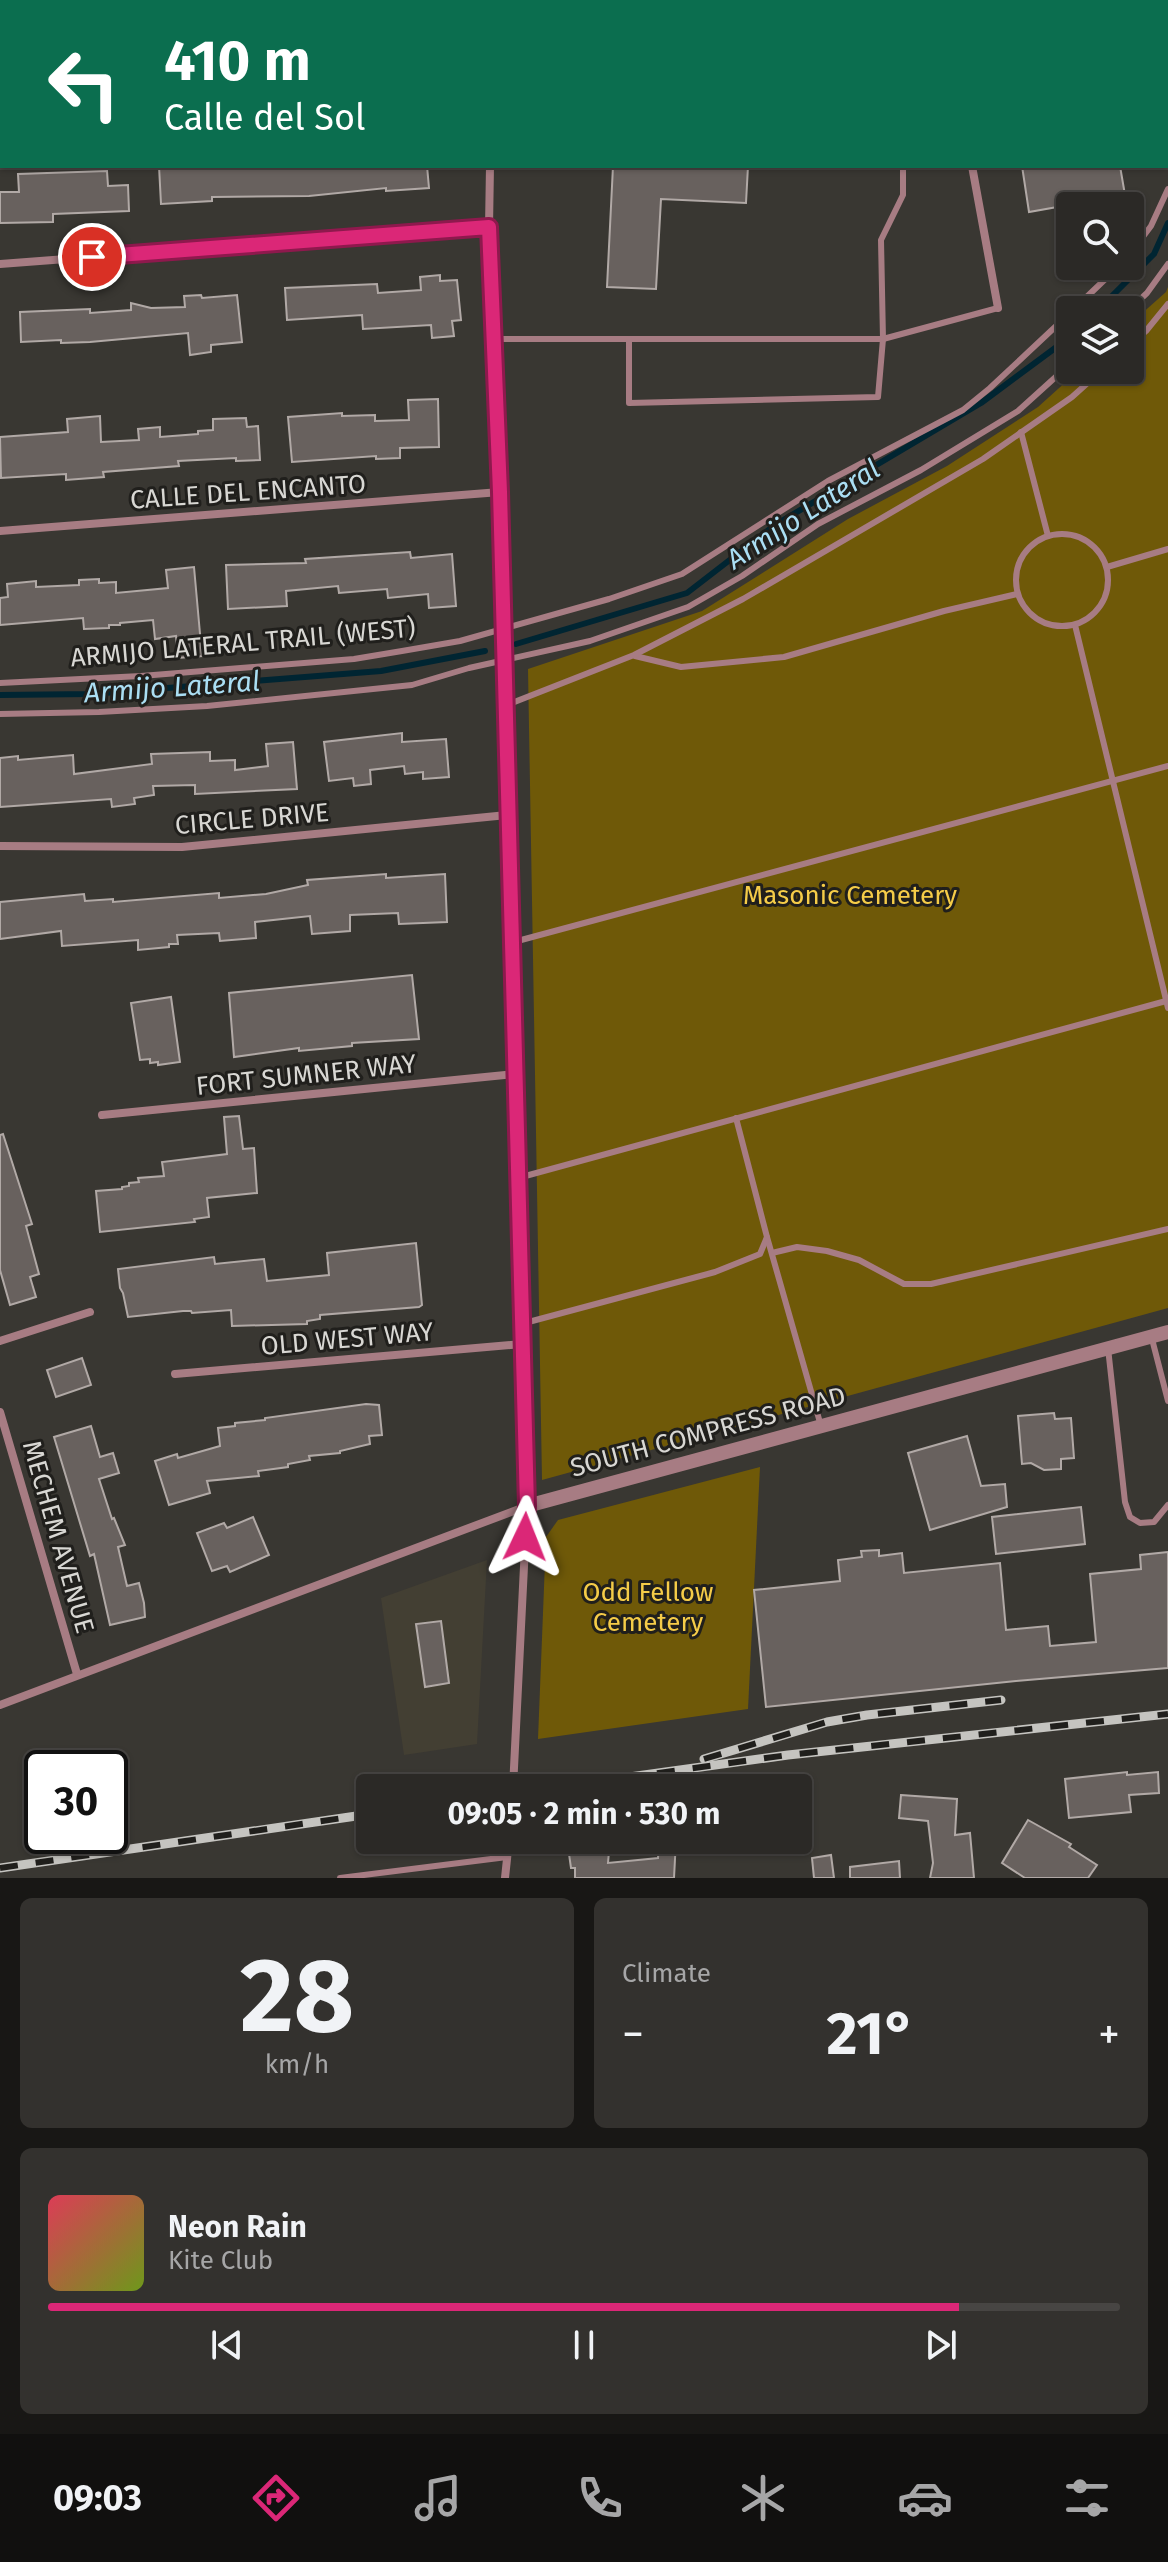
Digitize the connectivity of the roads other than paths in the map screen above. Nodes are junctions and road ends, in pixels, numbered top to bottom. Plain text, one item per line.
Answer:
1 (490, 168) edge
2 (903, 168) edge
3 (972, 168) edge
4 (1168, 189) edge
5 (489, 227) junction
6 (1144, 235) edge
7 (0, 264) edge
8 (1168, 264) edge
9 (1105, 280) edge
10 (1088, 296) edge
11 (1144, 296) edge
12 (1168, 304) edge
13 (998, 308) joint
14 (1056, 327) edge
15 (1144, 333) edge
16 (494, 339) junction
17 (629, 339) junction
18 (883, 339) junction
19 (1056, 377) edge
20 (1086, 384) edge
21 (1021, 432) junction
22 (500, 492) junction
23 (0, 531) edge
24 (1048, 536) junction
25 (1168, 549) edge
26 (1107, 567) junction
27 (1017, 594) junction
28 (1075, 625) junction
29 (502, 628) junction
30 (634, 655) junction
31 (503, 661) junction
32 (0, 683) edge
33 (504, 706) junction
34 (0, 714) edge
35 (1168, 766) edge
36 (1114, 781) junction
37 (507, 815) junction
38 (0, 846) edge
39 (510, 943) junction
40 (1168, 1006) edge
41 (514, 1074) junction
42 (102, 1115) dead end
43 (736, 1118) junction
44 (517, 1178) junction
45 (1168, 1229) edge
46 (767, 1237) junction
47 (772, 1253) junction
48 (90, 1312) dead end
49 (521, 1324) junction
50 (1168, 1332) edge
51 (1151, 1336) junction
52 (0, 1341) edge
53 (522, 1344) junction
54 (1108, 1348) junction
55 (175, 1374) dead end
56 (1168, 1401) edge
57 (0, 1412) edge
58 (821, 1426) junction
59 (1168, 1505) edge
60 (527, 1506) junction
61 (77, 1674) junction
62 (0, 1705) edge
63 (514, 1774) edge
64 (507, 1854) edge
65 (507, 1857) junction
66 (340, 1878) edge
67 (505, 1878) edge

1 - 5 street
2 - 18 lane
3 - 13 street
4 - 6 lane
5 - 7 street
5 - 16 street
8 - 11 lane
9 - 10 lane, ARMIJO LATERAL TRAIL (WEST)
12 - 15 lane
13 - 18 lane
14 - 29 lane, ARMIJO LATERAL TRAIL (WEST)
16 - 17 lane
16 - 22 street
17 - 18 lane
17 - 18 lane
19 - 31 lane
20 - 21 lane
21 - 24 lane
21 - 30 lane
22 - 23 street, CALLE DEL ENCANTO
22 - 29 street
24 - 26 lane
24 - 27 lane
25 - 26 lane
26 - 28 lane
27 - 28 lane
27 - 30 lane
28 - 36 lane
29 - 31 street
29 - 32 lane, ARMIJO LATERAL TRAIL (WEST)
30 - 33 lane
31 - 33 street
31 - 34 lane
33 - 37 street
35 - 36 lane
36 - 39 lane
36 - 40 lane
37 - 38 street, CIRCLE DRIVE
37 - 39 street
39 - 41 street
40 - 43 lane
41 - 42 street, FORT SUMNER WAY
41 - 44 street
43 - 44 lane
43 - 46 lane
44 - 49 street
45 - 47 lane
46 - 47 lane
46 - 49 lane
47 - 58 lane
48 - 52 street
49 - 53 street
50 - 51 street, SOUTH COMPRESS ROAD
51 - 54 street, SOUTH COMPRESS ROAD
51 - 56 lane
53 - 55 street, OLD WEST WAY
53 - 60 street
54 - 58 street, SOUTH COMPRESS ROAD
54 - 59 lane
57 - 61 street, MECHEM AVENUE
58 - 60 street, SOUTH COMPRESS ROAD
60 - 61 street, SOUTH COMPRESS ROAD
60 - 63 street
61 - 62 street, SOUTH COMPRESS ROAD
64 - 65 street
65 - 66 lane
65 - 67 street

